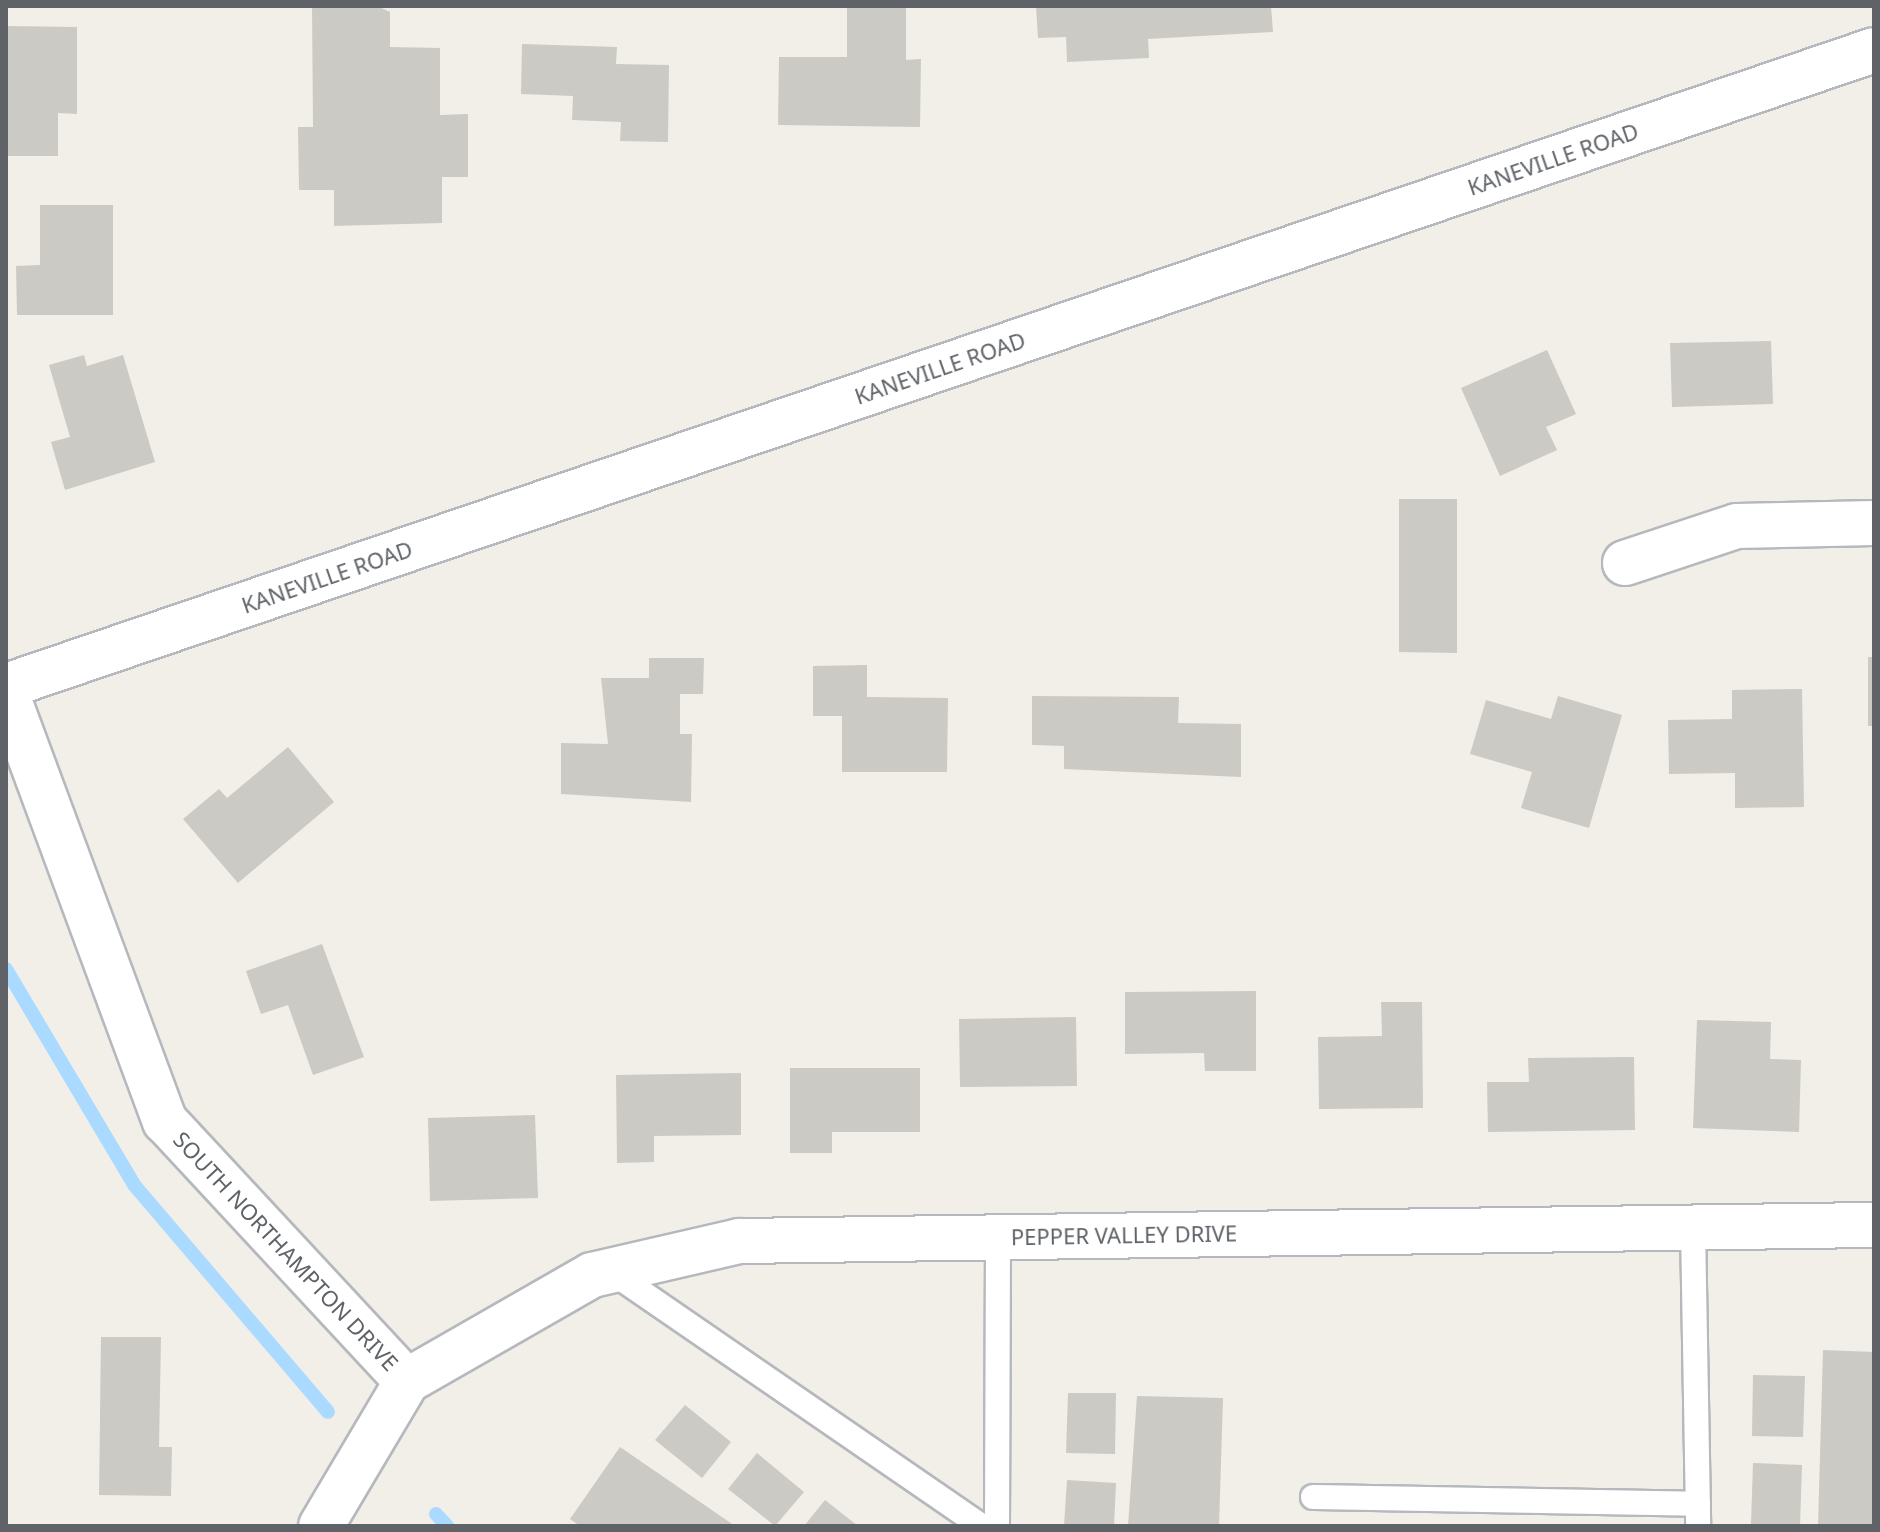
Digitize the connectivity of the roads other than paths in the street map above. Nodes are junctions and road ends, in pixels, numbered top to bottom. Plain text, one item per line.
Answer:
1 (1874, 50) edge
2 (1874, 523) edge
3 (1625, 563) dead end
4 (6, 686) edge
5 (6, 692) edge
6 (1874, 1225) edge
7 (1693, 1227) junction
8 (998, 1237) junction
9 (609, 1270) junction
10 (407, 1381) junction
11 (1313, 1497) dead end
12 (1698, 1515) edge
13 (321, 1526) edge
14 (982, 1526) edge
15 (997, 1526) edge

1 - 4 street, KANEVILLE ROAD
2 - 3 street
5 - 10 street, SOUTH NORTHAMPTON DRIVE
6 - 7 street, PEPPER VALLEY DRIVE
7 - 8 street, PEPPER VALLEY DRIVE
7 - 12 lane
8 - 9 street, PEPPER VALLEY DRIVE
8 - 15 lane
9 - 10 street, PEPPER VALLEY DRIVE
9 - 14 lane
10 - 13 street, SOUTH NORTHAMPTON DRIVE
11 - 12 lane

